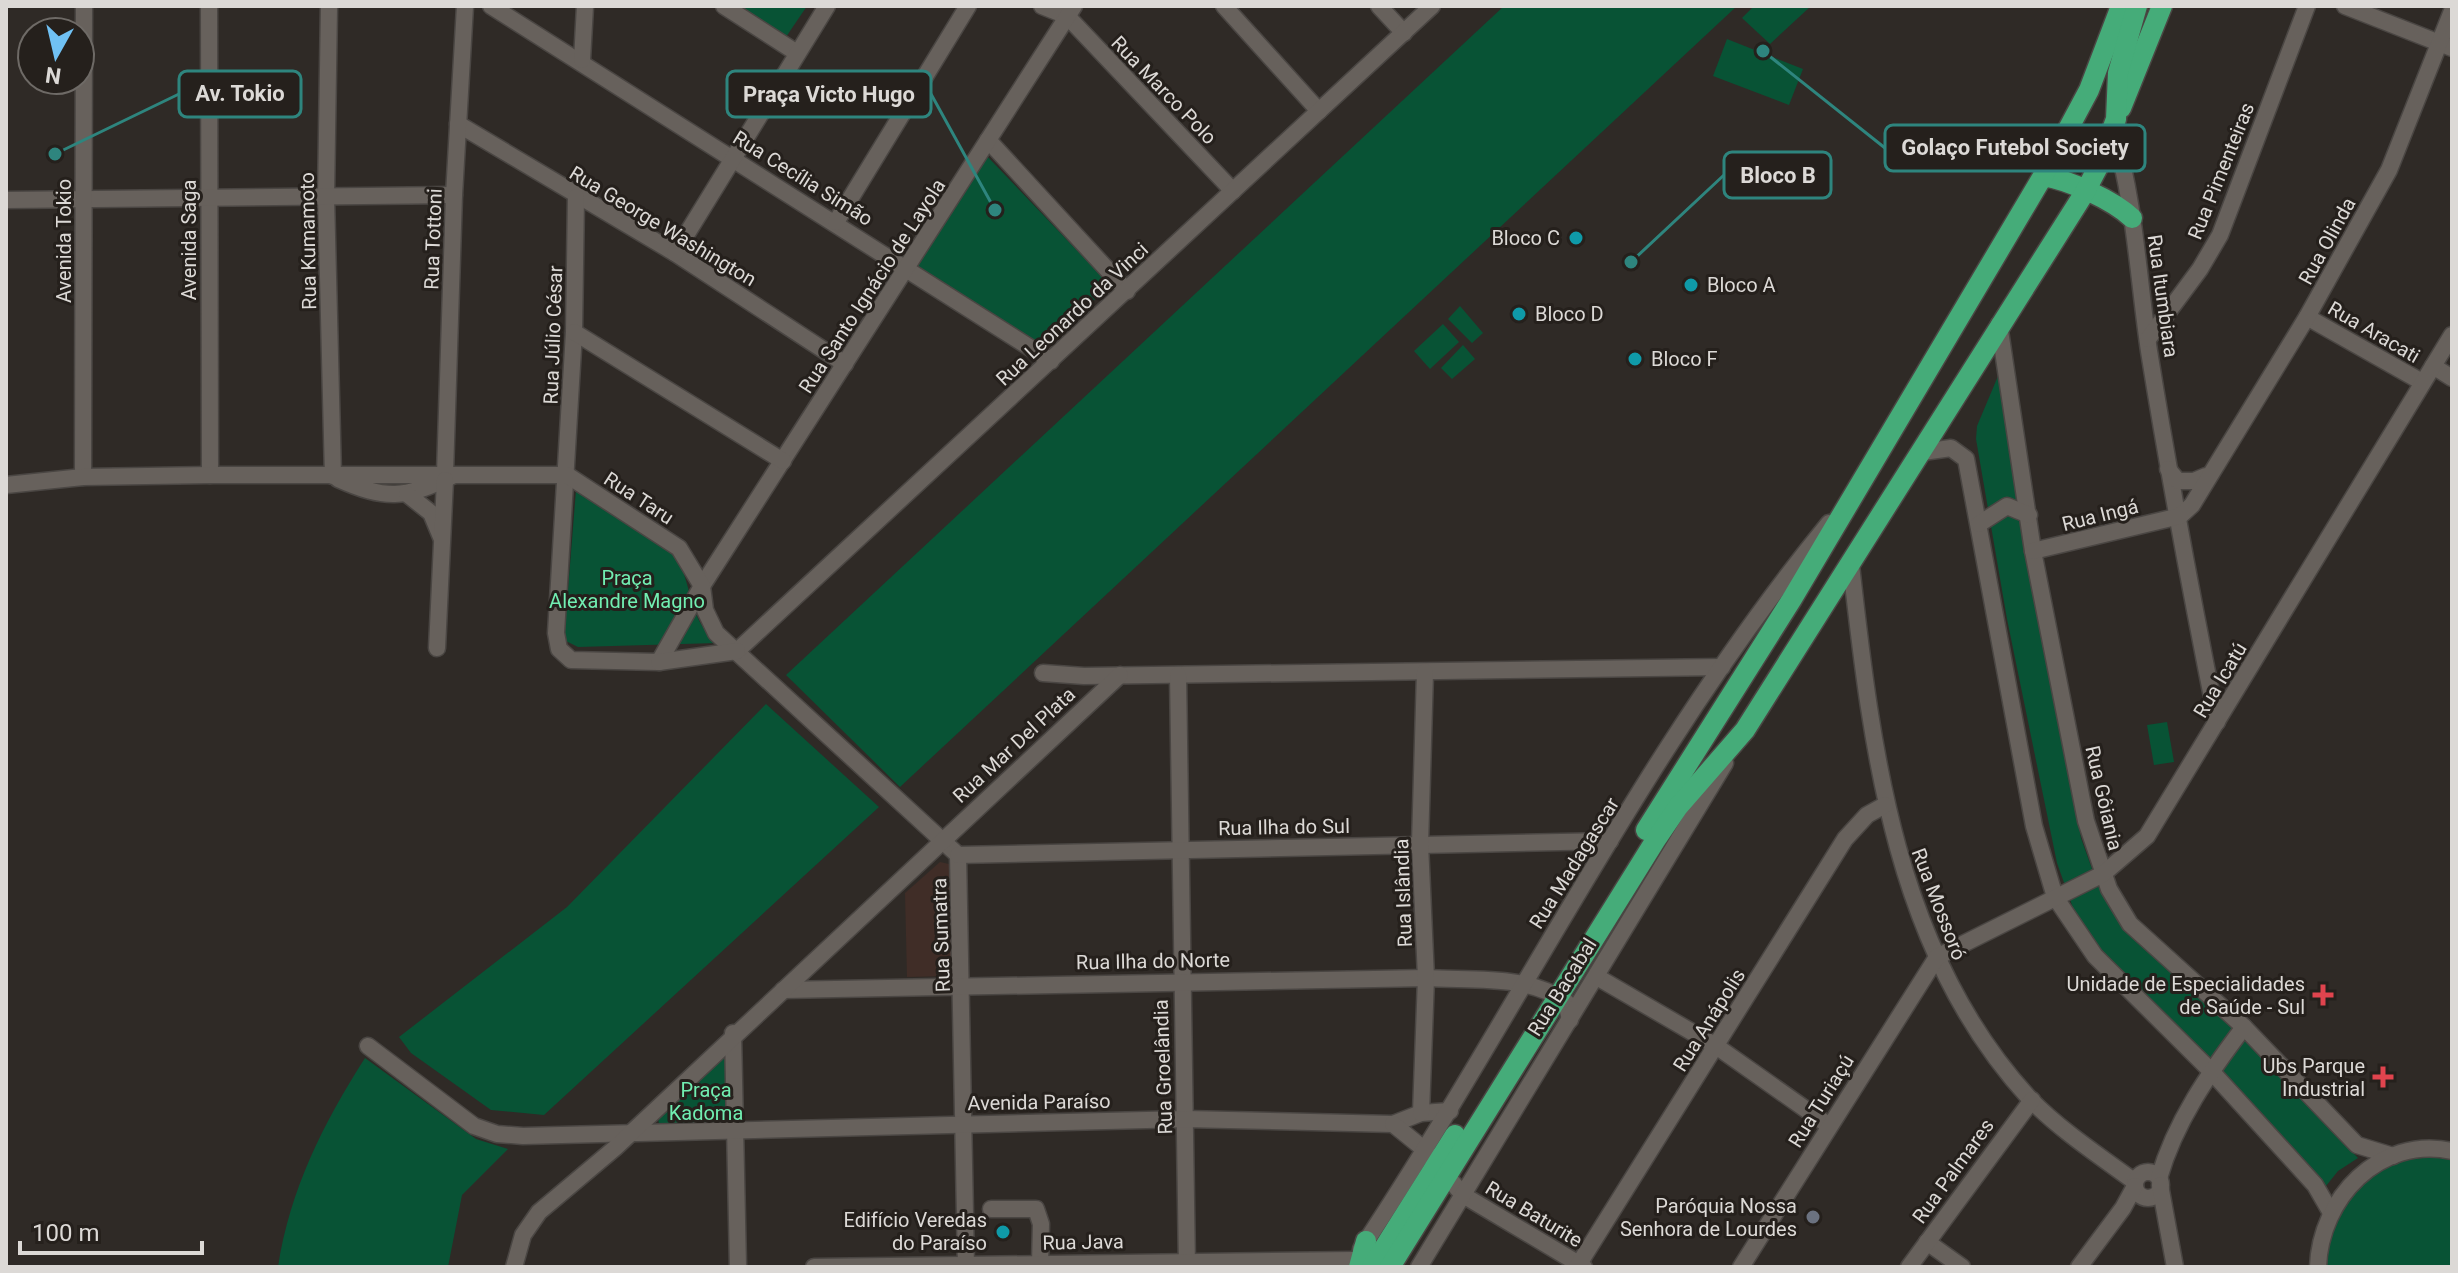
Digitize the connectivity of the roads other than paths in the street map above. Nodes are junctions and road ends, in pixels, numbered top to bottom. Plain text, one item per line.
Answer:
1 (84, 6) edge
2 (209, 6) edge
3 (329, 6) edge
4 (465, 6) edge
5 (491, 6) edge
6 (585, 6) edge
7 (724, 6) edge
8 (827, 6) edge
9 (968, 6) edge
10 (1042, 6) edge
11 (1224, 6) edge
12 (1379, 6) edge
13 (1432, 6) edge
14 (2106, 6) edge
15 (2121, 6) edge
16 (2137, 6) edge
17 (2162, 6) edge
18 (2307, 6) edge
19 (2345, 6) edge
20 (1070, 11) edge
21 (2452, 11) edge
22 (1404, 33) junction
23 (2446, 46) edge
24 (797, 53) junction
25 (582, 60) junction
26 (2089, 90) junction
27 (1319, 111) junction
28 (458, 124) junction
29 (2114, 124) junction
30 (988, 140) junction
31 (734, 158) junction
32 (2043, 176) junction
33 (1233, 191) junction
34 (2085, 192) junction
35 (454, 195) junction
36 (326, 197) junction
37 (576, 197) junction
38 (208, 198) junction
39 (6, 200) edge
40 (84, 200) junction
41 (2132, 218) junction
42 (836, 222) junction
43 (675, 253) junction
44 (908, 268) junction
45 (1127, 291) junction
46 (2307, 317) junction
47 (1999, 324) junction
48 (574, 332) junction
49 (2452, 335) edge
50 (2148, 339) junction
51 (1051, 361) junction
52 (845, 364) junction
53 (2433, 366) junction
54 (2452, 378) edge
55 (2422, 382) junction
56 (1923, 452) junction
57 (783, 461) junction
58 (2168, 469) junction
59 (387, 474) junction
60 (210, 475) junction
61 (449, 475) junction
62 (567, 475) junction
63 (333, 476) junction
64 (2206, 476) junction
65 (83, 477) junction
66 (6, 485) edge
67 (381, 494) junction
68 (407, 494) junction
69 (1852, 494) junction
70 (2029, 515) junction
71 (2175, 517) junction
72 (1979, 524) junction
73 (443, 542) junction
74 (2033, 551) junction
75 (1851, 565) junction
76 (702, 586) junction
77 (1792, 599) junction
78 (1819, 617) junction
79 (437, 648) dead end
80 (737, 651) junction
81 (659, 662) junction
82 (1722, 667) junction
83 (1425, 672) junction
84 (1043, 673) dead end
85 (1120, 675) junction
86 (1178, 675) junction
87 (2217, 722) junction
88 (1745, 730) junction
89 (1885, 805) junction
90 (940, 840) junction
91 (1610, 841) junction
92 (1420, 844) junction
93 (1182, 849) junction
94 (958, 855) junction
95 (2103, 874) junction
96 (2055, 897) junction
97 (1937, 957) junction
98 (1597, 977) junction
99 (1426, 978) junction
100 (1180, 980) junction
101 (963, 984) junction
102 (1523, 984) junction
103 (783, 990) junction
104 (1552, 993) junction
105 (1570, 1020) junction
106 (2244, 1027) junction
107 (733, 1033) junction
108 (368, 1046) dead end
109 (1716, 1046) junction
110 (2211, 1071) junction
111 (2032, 1100) junction
112 (1450, 1111) junction
113 (1421, 1113) junction
114 (1186, 1119) junction
115 (963, 1124) junction
116 (1393, 1124) junction
117 (1828, 1125) junction
118 (737, 1131) junction
119 (627, 1135) junction
120 (2452, 1151) edge
121 (2393, 1156) junction
122 (1484, 1162) junction
123 (1439, 1164) junction
124 (2147, 1185) junction
125 (1463, 1195) junction
126 (991, 1209) dead end
127 (2330, 1211) junction
128 (1366, 1241) joint
129 (1927, 1242) junction
130 (1187, 1263) edge
131 (1040, 1264) junction
132 (966, 1265) edge
133 (1358, 1265) edge
134 (1580, 1266) edge
135 (514, 1267) edge
136 (738, 1267) edge
137 (814, 1267) edge
138 (1390, 1267) edge
139 (1419, 1267) edge
140 (1741, 1267) edge
141 (1909, 1267) edge
142 (1962, 1267) edge
143 (2079, 1267) edge
144 (2175, 1267) edge
145 (2318, 1267) edge

1 - 40 street, Avenida Tokio
2 - 38 street, Avenida Saga
3 - 36 street, Rua Kumamoto
4 - 28 street, Rua Tottoni
5 - 25 street, Rua Cecília Simão
6 - 25 street
7 - 24 street
8 - 24 street
9 - 42 street
10 - 20 street
11 - 27 street
12 - 22 street
13 - 22 street, Rua Leonardo da Vinci
14 - 26 main road
15 - 26 main road
16 - 29 main road
17 - 29 main road
18 - 50 street, Rua Pimenteiras
19 - 23 street
20 - 30 street, Rua Santo Ignácio de Layola
20 - 33 street, Rua Marco Polo
21 - 23 street, Rua Olinda
22 - 27 street, Rua Leonardo da Vinci
23 - 46 street, Rua Olinda
24 - 31 street
25 - 31 street, Rua Cecília Simão
26 - 32 main road
27 - 33 street, Rua Leonardo da Vinci
28 - 35 street, Rua Tottoni
28 - 37 street, Rua George Washington
29 - 34 main road
29 - 41 street, Rua Itumbiara
30 - 44 street, Rua Santo Ignácio de Layola
30 - 45 street
31 - 42 street, Rua Cecília Simão
31 - 43 street
32 - 34 main road
32 - 69 main road
33 - 45 street, Rua Leonardo da Vinci
34 - 41 main road
34 - 47 main road
35 - 36 street
35 - 61 street, Rua Tottoni
36 - 38 street
36 - 63 street, Rua Kumamoto
37 - 43 street, Rua George Washington
37 - 48 street, Rua Júlio César
38 - 40 street
38 - 60 street, Avenida Saga
39 - 40 street
40 - 65 street, Avenida Tokio
41 - 50 street, Rua Itumbiara
42 - 44 street, Rua Cecília Simão
43 - 52 street, Rua George Washington
44 - 51 street, Rua Cecília Simão
44 - 52 street, Rua Santo Ignácio de Layola
45 - 51 street, Rua Leonardo da Vinci
46 - 55 street, Rua Aracati
46 - 64 street, Rua Olinda
47 - 56 main road
47 - 70 street, Rua Gôiania
48 - 57 street
48 - 62 street, Rua Júlio César
49 - 53 street, Rua Icatú
50 - 58 street, Rua Itumbiara
51 - 80 street, Rua Leonardo da Vinci
52 - 57 street, Rua Santo Ignácio de Layola
53 - 54 street
53 - 55 street, Rua Icatú
55 - 87 street, Rua Icatú
56 - 72 street
56 - 75 main road
57 - 76 street, Rua Santo Ignácio de Layola
58 - 64 street
58 - 71 street, Rua Itumbiara
59 - 61 street
59 - 63 street
59 - 67 street
60 - 63 street
60 - 65 street
61 - 62 street
61 - 68 street
61 - 73 street, Rua Tottoni
62 - 76 street, Rua Taru
62 - 81 street
63 - 67 street
64 - 71 street, Rua Olinda
65 - 66 street
67 - 68 street
68 - 73 street
69 - 77 main road
69 - 82 street, Rua Madagascar
70 - 72 street
70 - 74 street, Rua Gôiania
71 - 74 street, Rua Ingá
71 - 87 street
72 - 96 street
73 - 79 street, Rua Tottoni
74 - 95 street, Rua Gôiania
75 - 78 main road
75 - 89 street, Rua Mossoró
76 - 80 street, Rua Taru
76 - 81 street
77 - 78 main road
77 - 104 main road
78 - 88 main road
80 - 81 street
80 - 90 street, Rua Sumatra
82 - 83 street
82 - 91 street, Rua Madagascar
83 - 86 street
83 - 92 street, Rua Islândia
84 - 85 street
85 - 86 street
85 - 90 street, Rua Mar Del Plata
86 - 93 street, Rua Groelândia
87 - 95 street, Rua Icatú
88 - 98 street, Rua Bacabal
88 - 104 main road
89 - 97 street, Rua Mossoró
89 - 109 street, Rua Anápolis
90 - 94 street, Rua Sumatra
90 - 103 street, Rua Mar Del Plata
91 - 92 street, Rua Ilha do Sul
91 - 102 street, Rua Madagascar
92 - 93 street, Rua Ilha do Sul
92 - 99 street, Rua Islândia
93 - 94 street, Rua Ilha do Sul
93 - 100 street, Rua Groelândia
94 - 101 street, Rua Sumatra
95 - 96 street, Rua Icatú
95 - 106 street, Rua Gôiania
96 - 97 street, Rua Icatú
96 - 110 street
97 - 111 street, Rua Mossoró
97 - 117 street, Rua Turiaçú
98 - 105 street, Rua Bacabal
98 - 109 street
99 - 100 street, Rua Ilha do Norte
99 - 102 street, Rua Ilha do Norte
99 - 113 street, Rua Islândia
100 - 101 street, Rua Ilha do Norte
100 - 114 street, Rua Groelândia
101 - 103 street, Rua Ilha do Norte
101 - 115 street, Rua Sumatra
102 - 104 street, Rua Ilha do Norte
102 - 112 street, Rua Madagascar
103 - 107 street, Rua Mar Del Plata
104 - 105 street
104 - 123 main road
105 - 122 street, Rua Bacabal
106 - 110 street
106 - 121 street, Rua Gôiania
107 - 118 street
107 - 119 street, Rua Mar Del Plata
108 - 119 street, Avenida Paraíso
109 - 117 street
109 - 134 street, Rua Anápolis
110 - 124 street
110 - 127 street
111 - 124 street, Rua Mossoró
111 - 129 street, Rua Palmares
112 - 113 street, Avenida Paraíso
112 - 123 street, Rua Madagascar
113 - 116 street, Avenida Paraíso
114 - 115 street, Avenida Paraíso
114 - 116 street, Avenida Paraíso
114 - 130 street, Rua Groelândia
115 - 118 street, Avenida Paraíso
115 - 132 street, Rua Sumatra
116 - 123 street, Rua Baturite
117 - 140 street, Rua Turiaçú
118 - 119 street, Avenida Paraíso
118 - 136 street
119 - 135 street, Rua Mar Del Plata
120 - 121 street
121 - 127 street
122 - 123 street
122 - 125 street, Rua Bacabal
123 - 125 street, Rua Baturite
123 - 128 street, Rua Madagascar
123 - 133 main road
123 - 138 main road
124 - 143 street
124 - 144 street
125 - 134 street, Rua Baturite
125 - 139 street, Rua Bacabal
126 - 131 street
127 - 145 street
128 - 133 main road
129 - 141 street, Rua Palmares
129 - 142 street
130 - 131 street, Rua Java
130 - 133 street, Rua Java
131 - 132 street, Rua Java
132 - 137 street, Rua Java

